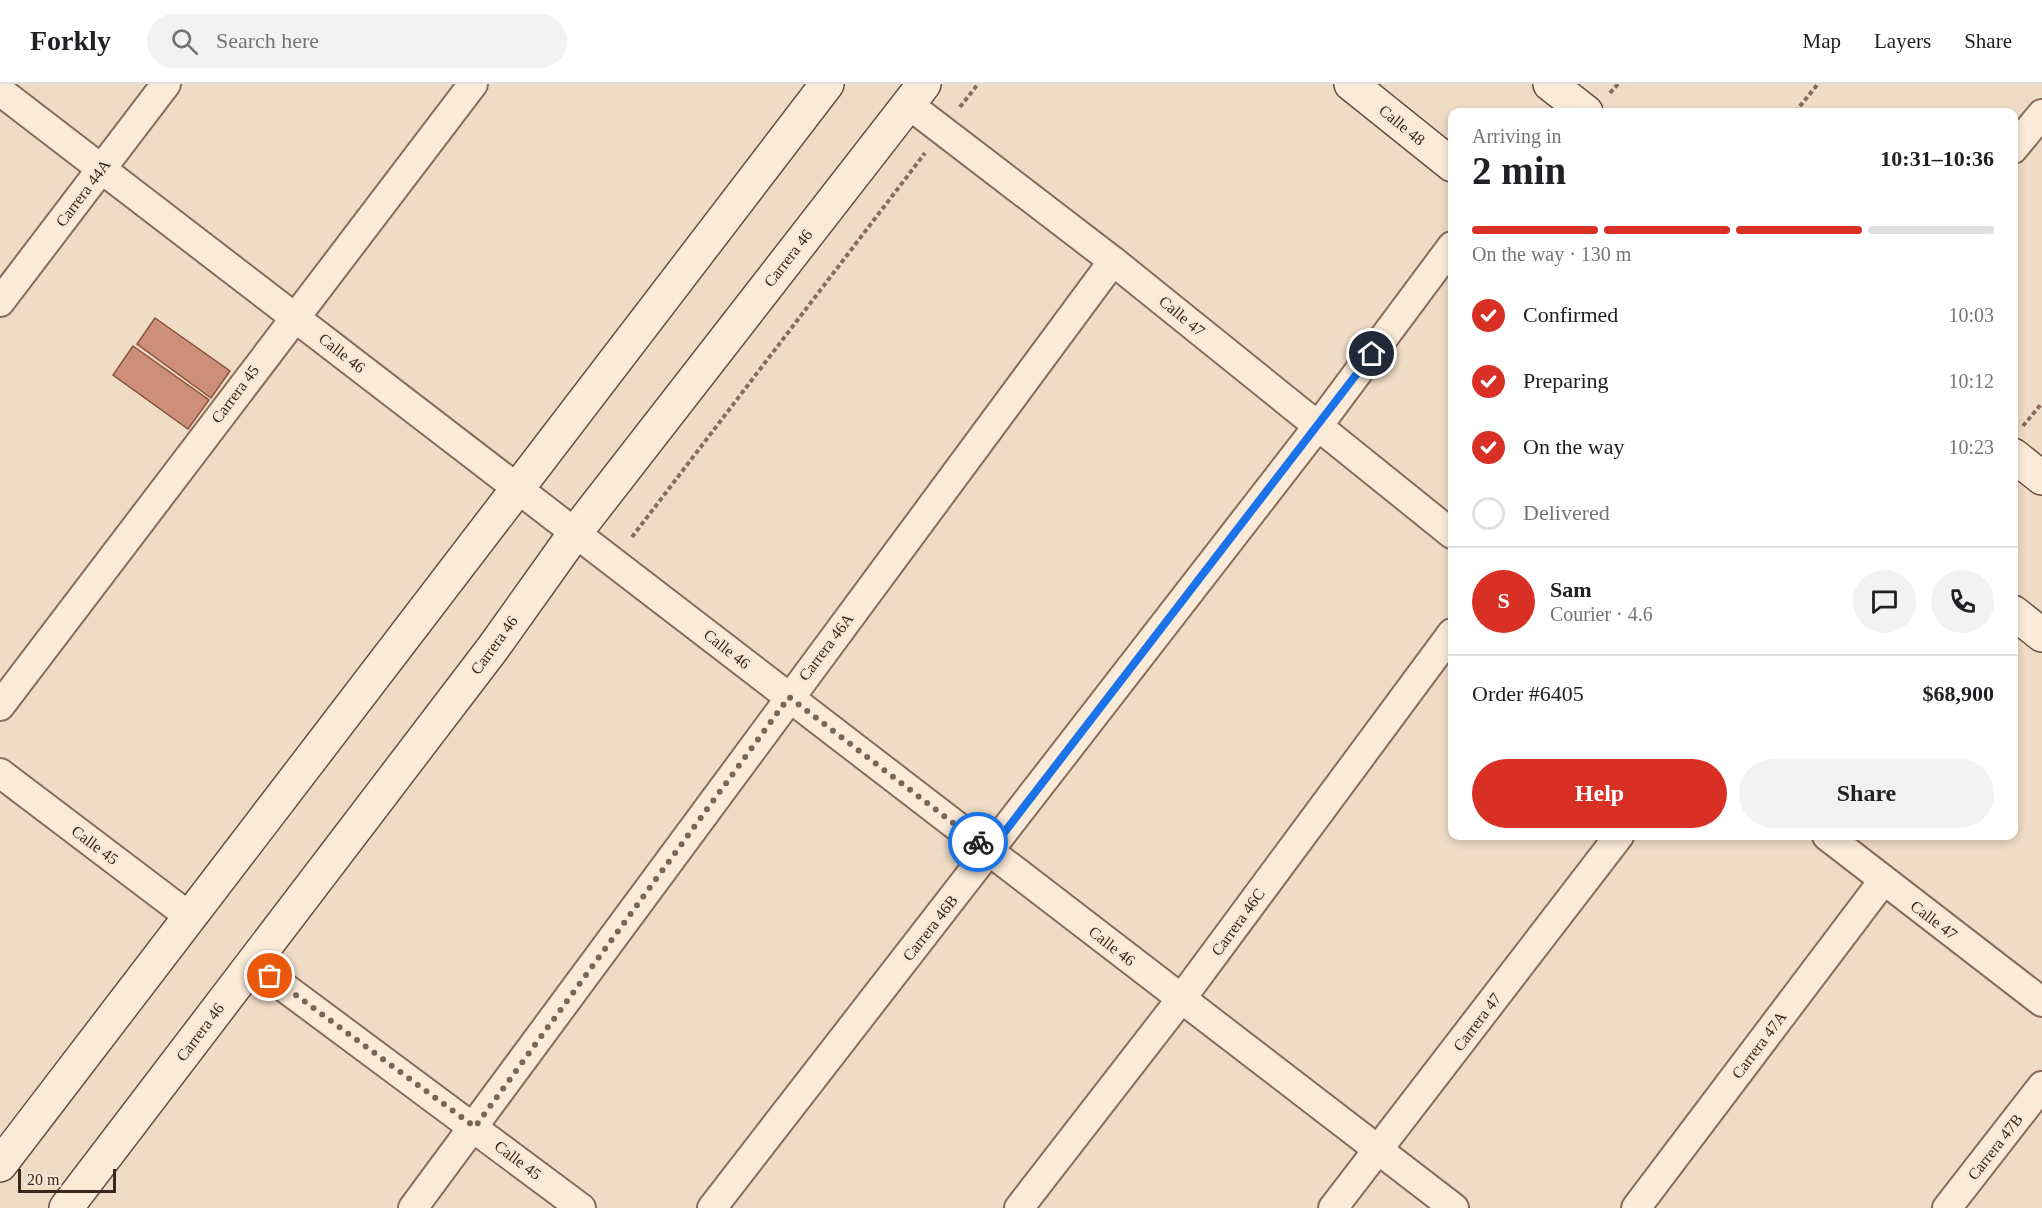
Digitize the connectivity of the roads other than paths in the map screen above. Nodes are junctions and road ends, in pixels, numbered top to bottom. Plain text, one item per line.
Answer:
1 (166, 84) edge
2 (472, 84) edge
3 (827, 84) edge
4 (1352, 84) edge
5 (1550, 84) edge
6 (0, 91) edge
7 (916, 94) edge
8 (1581, 108) edge
9 (2042, 114) edge
10 (2018, 143) edge
11 (1448, 162) edge
12 (101, 169) junction
13 (1448, 251) edge
14 (1113, 261) junction
15 (0, 302) edge
16 (294, 317) junction
17 (1318, 426) junction
18 (2018, 443) edge
19 (2042, 478) edge
20 (517, 489) junction
21 (1448, 531) edge
22 (575, 533) junction
23 (2018, 616) edge
24 (2042, 635) edge
25 (1448, 638) edge
26 (789, 697) junction
27 (0, 706) edge
28 (0, 773) edge
29 (1616, 840) edge
30 (1832, 840) edge
31 (990, 851) junction
32 (1883, 881) junction
33 (190, 917) junction
34 (253, 963) junction
35 (1181, 999) junction
36 (2042, 1002) edge
37 (2042, 1086) edge
38 (475, 1127) junction
39 (1379, 1151) junction
40 (0, 1165) edge
41 (66, 1208) edge
42 (413, 1208) edge
43 (580, 1208) edge
44 (712, 1208) edge
45 (1019, 1208) edge
46 (1333, 1208) edge
47 (1454, 1208) edge
48 (1636, 1208) edge
49 (1947, 1208) edge

1 - 12 street, Carrera 44A
2 - 16 street, Carrera 45
3 - 20 main road
4 - 11 main road, Calle 48
5 - 8 main road
6 - 12 street, Calle 46
7 - 14 street, Calle 47
7 - 22 main road, Carrera 46
9 - 10 street
12 - 15 street, Carrera 44A
12 - 16 street, Calle 46
13 - 17 street, Carrera 46B
14 - 17 street, Calle 47
14 - 26 street, Carrera 46A
16 - 20 street, Calle 46
16 - 27 street, Carrera 45
17 - 21 street, Calle 47
17 - 31 street, Carrera 46B
18 - 19 main road
20 - 22 street, Calle 46
20 - 33 main road
22 - 26 street, Calle 46
22 - 34 main road, Carrera 46
23 - 24 main road
25 - 35 street, Carrera 46C
26 - 31 street, Calle 46
26 - 38 street, Carrera 46A
28 - 33 street, Calle 45
29 - 39 street, Carrera 47
30 - 32 street, Calle 47
31 - 35 street, Calle 46
31 - 44 street, Carrera 46B
32 - 36 street, Calle 47
32 - 48 street, Carrera 47A
33 - 40 main road
34 - 38 street, Calle 45
34 - 41 main road, Carrera 46
35 - 39 street, Calle 46
35 - 45 street, Carrera 46C
37 - 49 street, Carrera 47B
38 - 42 street, Carrera 46A
38 - 43 street, Calle 45
39 - 46 street, Carrera 47
39 - 47 street, Calle 46

